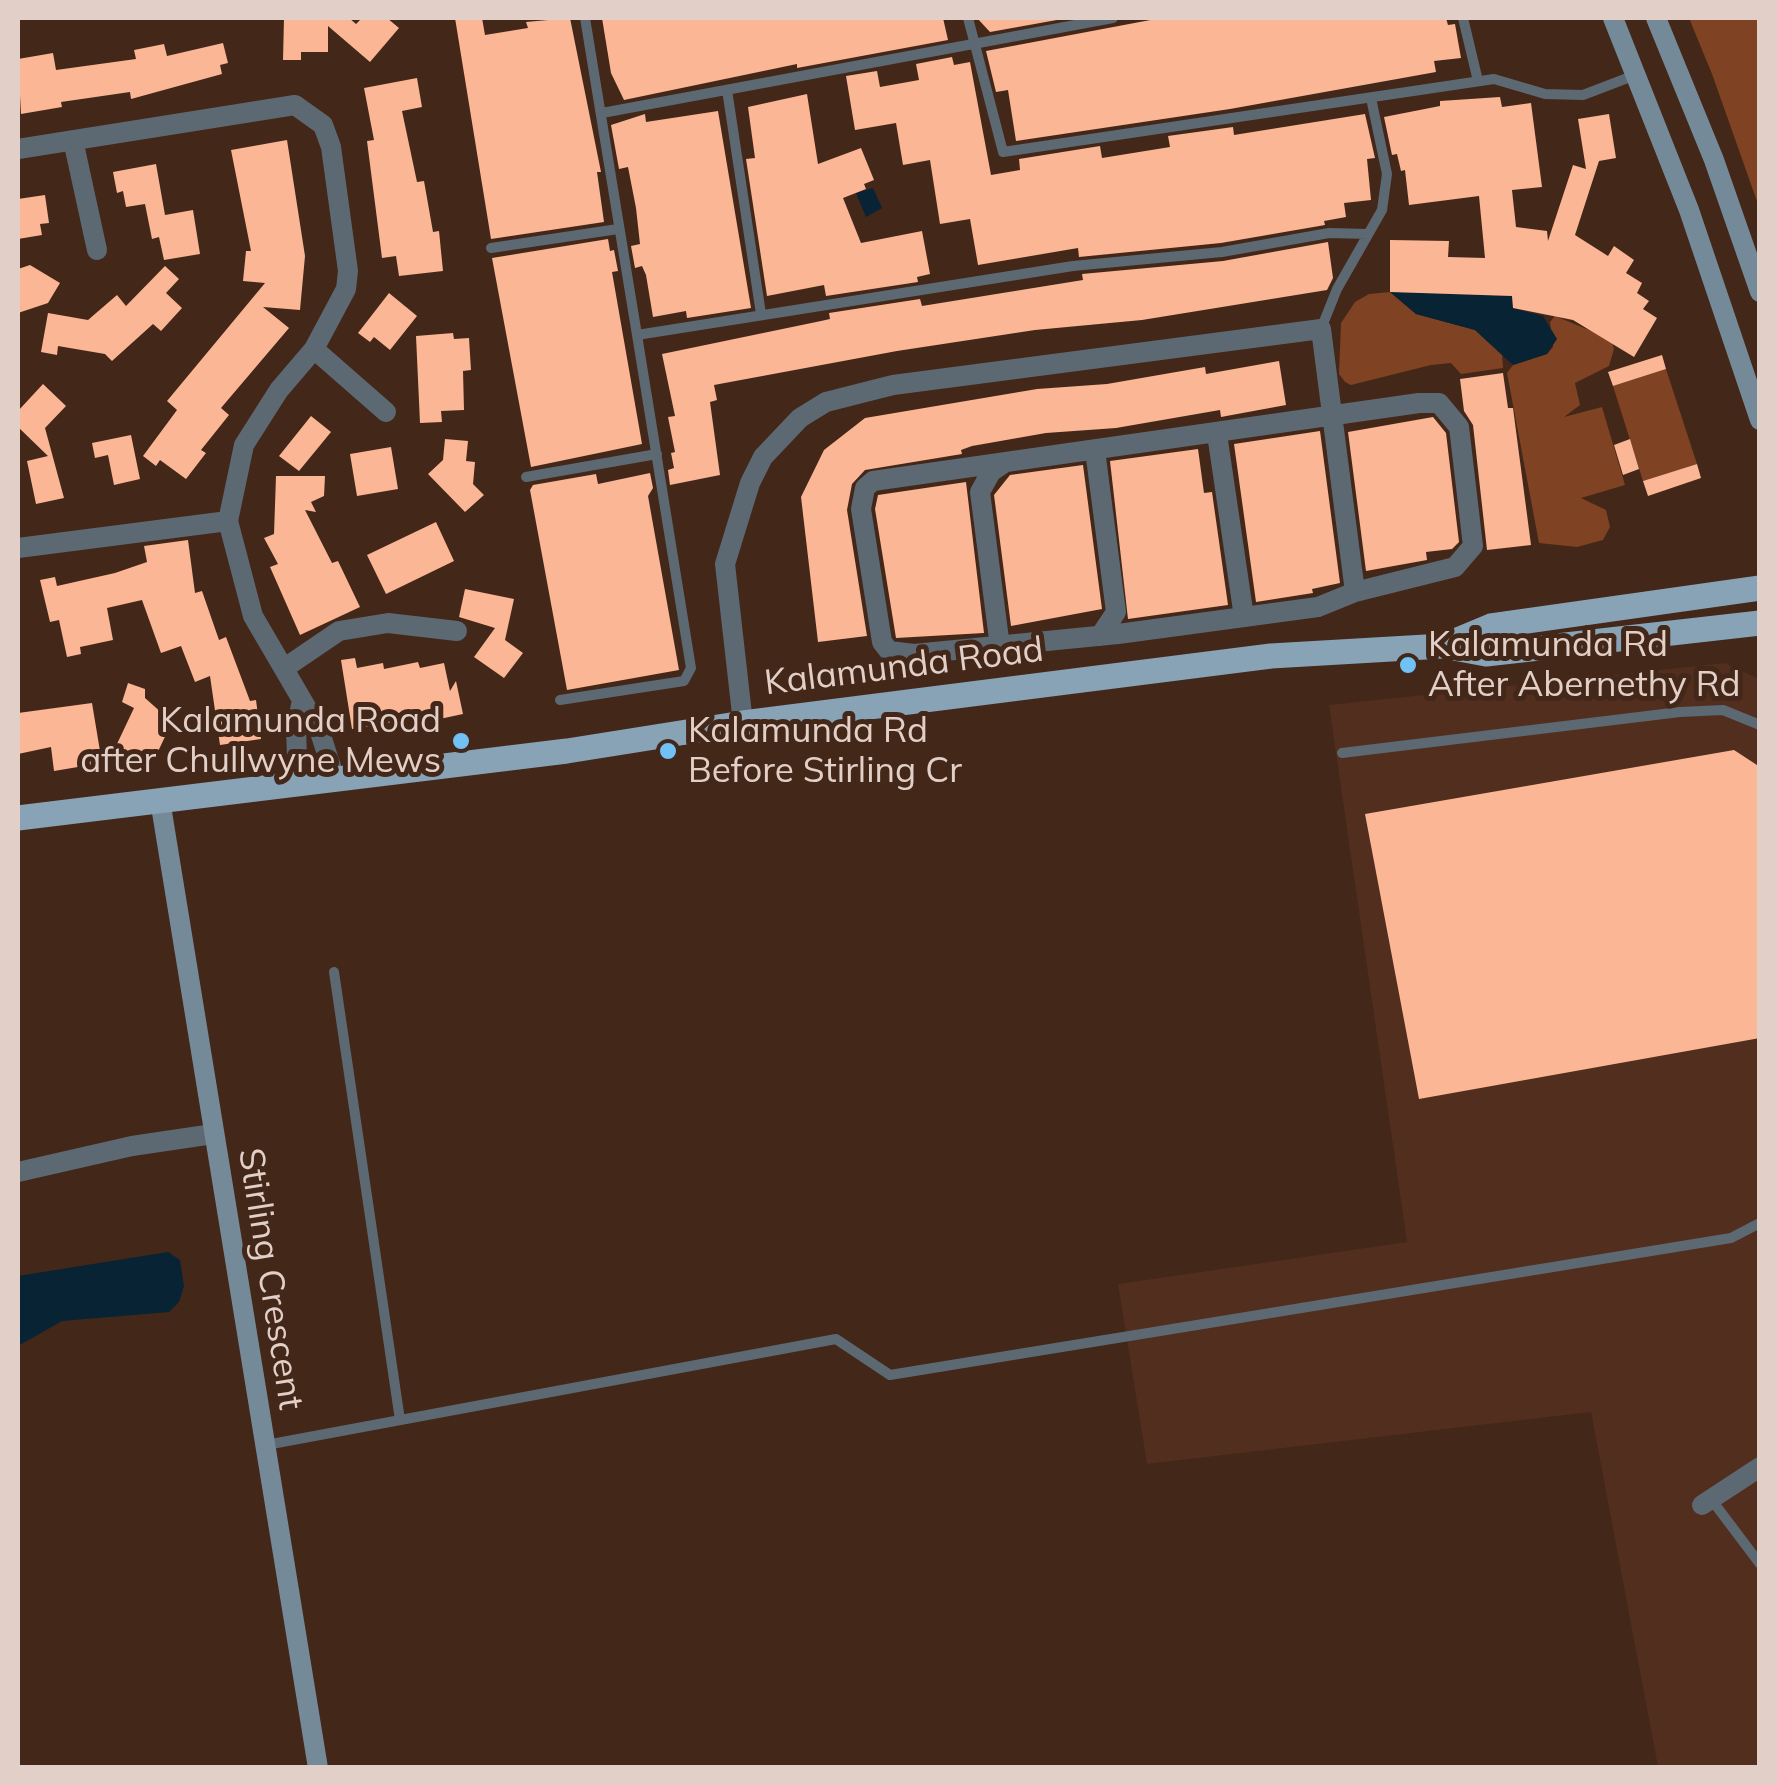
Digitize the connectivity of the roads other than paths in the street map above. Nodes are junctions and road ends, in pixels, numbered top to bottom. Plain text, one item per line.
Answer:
1 (584, 18) edge
2 (968, 18) edge
3 (1113, 18) edge
4 (1463, 18) edge
5 (1614, 18) edge
6 (1656, 18) edge
7 (976, 43) junction
8 (1638, 73) junction
9 (1478, 81) junction
10 (727, 90) junction
11 (1371, 98) junction
12 (602, 113) junction
13 (73, 140) junction
14 (18, 148) edge
15 (618, 229) junction
16 (1368, 234) junction
17 (491, 248) dead end
18 (97, 250) dead end
19 (1760, 292) edge
20 (761, 314) junction
21 (1321, 329) junction
22 (637, 335) junction
23 (314, 349) junction
24 (386, 412) dead end
25 (1334, 418) junction
26 (1760, 420) edge
27 (1217, 434) junction
28 (1095, 450) junction
29 (657, 454) junction
30 (1009, 462) junction
31 (526, 477) dead end
32 (228, 521) junction
33 (18, 548) edge
34 (1760, 588) edge
35 (1355, 592) junction
36 (1244, 617) junction
37 (1755, 625) edge
38 (457, 631) dead end
39 (1100, 636) junction
40 (1000, 646) junction
41 (1444, 646) junction
42 (286, 667) junction
43 (560, 700) dead end
44 (301, 705) junction
45 (743, 723) junction
46 (1760, 724) edge
47 (1342, 753) dead end
48 (334, 776) junction
49 (298, 781) junction
50 (160, 800) junction
51 (18, 818) edge
52 (334, 972) dead end
53 (213, 1134) junction
54 (18, 1172) edge
55 (1760, 1223) edge
56 (400, 1420) junction
57 (264, 1445) junction
58 (1760, 1467) edge
59 (1707, 1502) joint
60 (1760, 1564) edge
61 (318, 1768) edge

1 - 12 lane
2 - 7 lane
3 - 7 lane
4 - 9 lane
5 - 8 main road
6 - 19 main road
7 - 10 lane
7 - 11 lane
8 - 9 lane
8 - 26 main road
9 - 11 lane
10 - 12 lane
10 - 20 lane
11 - 16 lane
12 - 15 lane
13 - 14 street
13 - 18 street
13 - 23 street
15 - 17 lane
15 - 22 lane
16 - 20 lane
16 - 21 lane
20 - 22 lane
21 - 25 street
21 - 45 street
22 - 29 lane
23 - 24 street
23 - 32 street
25 - 27 street
25 - 35 street
25 - 35 street
27 - 28 street
27 - 36 street
28 - 30 street
28 - 39 street
29 - 31 lane
29 - 43 lane
30 - 40 street
30 - 40 street
32 - 33 street
32 - 42 street
34 - 41 main road, Kalamunda Road
35 - 36 street
36 - 39 street
37 - 41 main road, Kalamunda Road
38 - 42 street
39 - 40 street
41 - 45 main road, Kalamunda Road
42 - 44 street
44 - 48 street
44 - 49 street
45 - 48 main road, Kalamunda Road
46 - 47 lane
48 - 49 main road, Kalamunda Road
49 - 50 main road, Kalamunda Road
50 - 51 main road, Kalamunda Road
50 - 53 main road, Stirling Crescent
52 - 56 lane
53 - 54 street
53 - 57 main road, Stirling Crescent
55 - 56 lane
56 - 57 lane
57 - 61 main road, Stirling Crescent
58 - 59 street
59 - 60 lane

